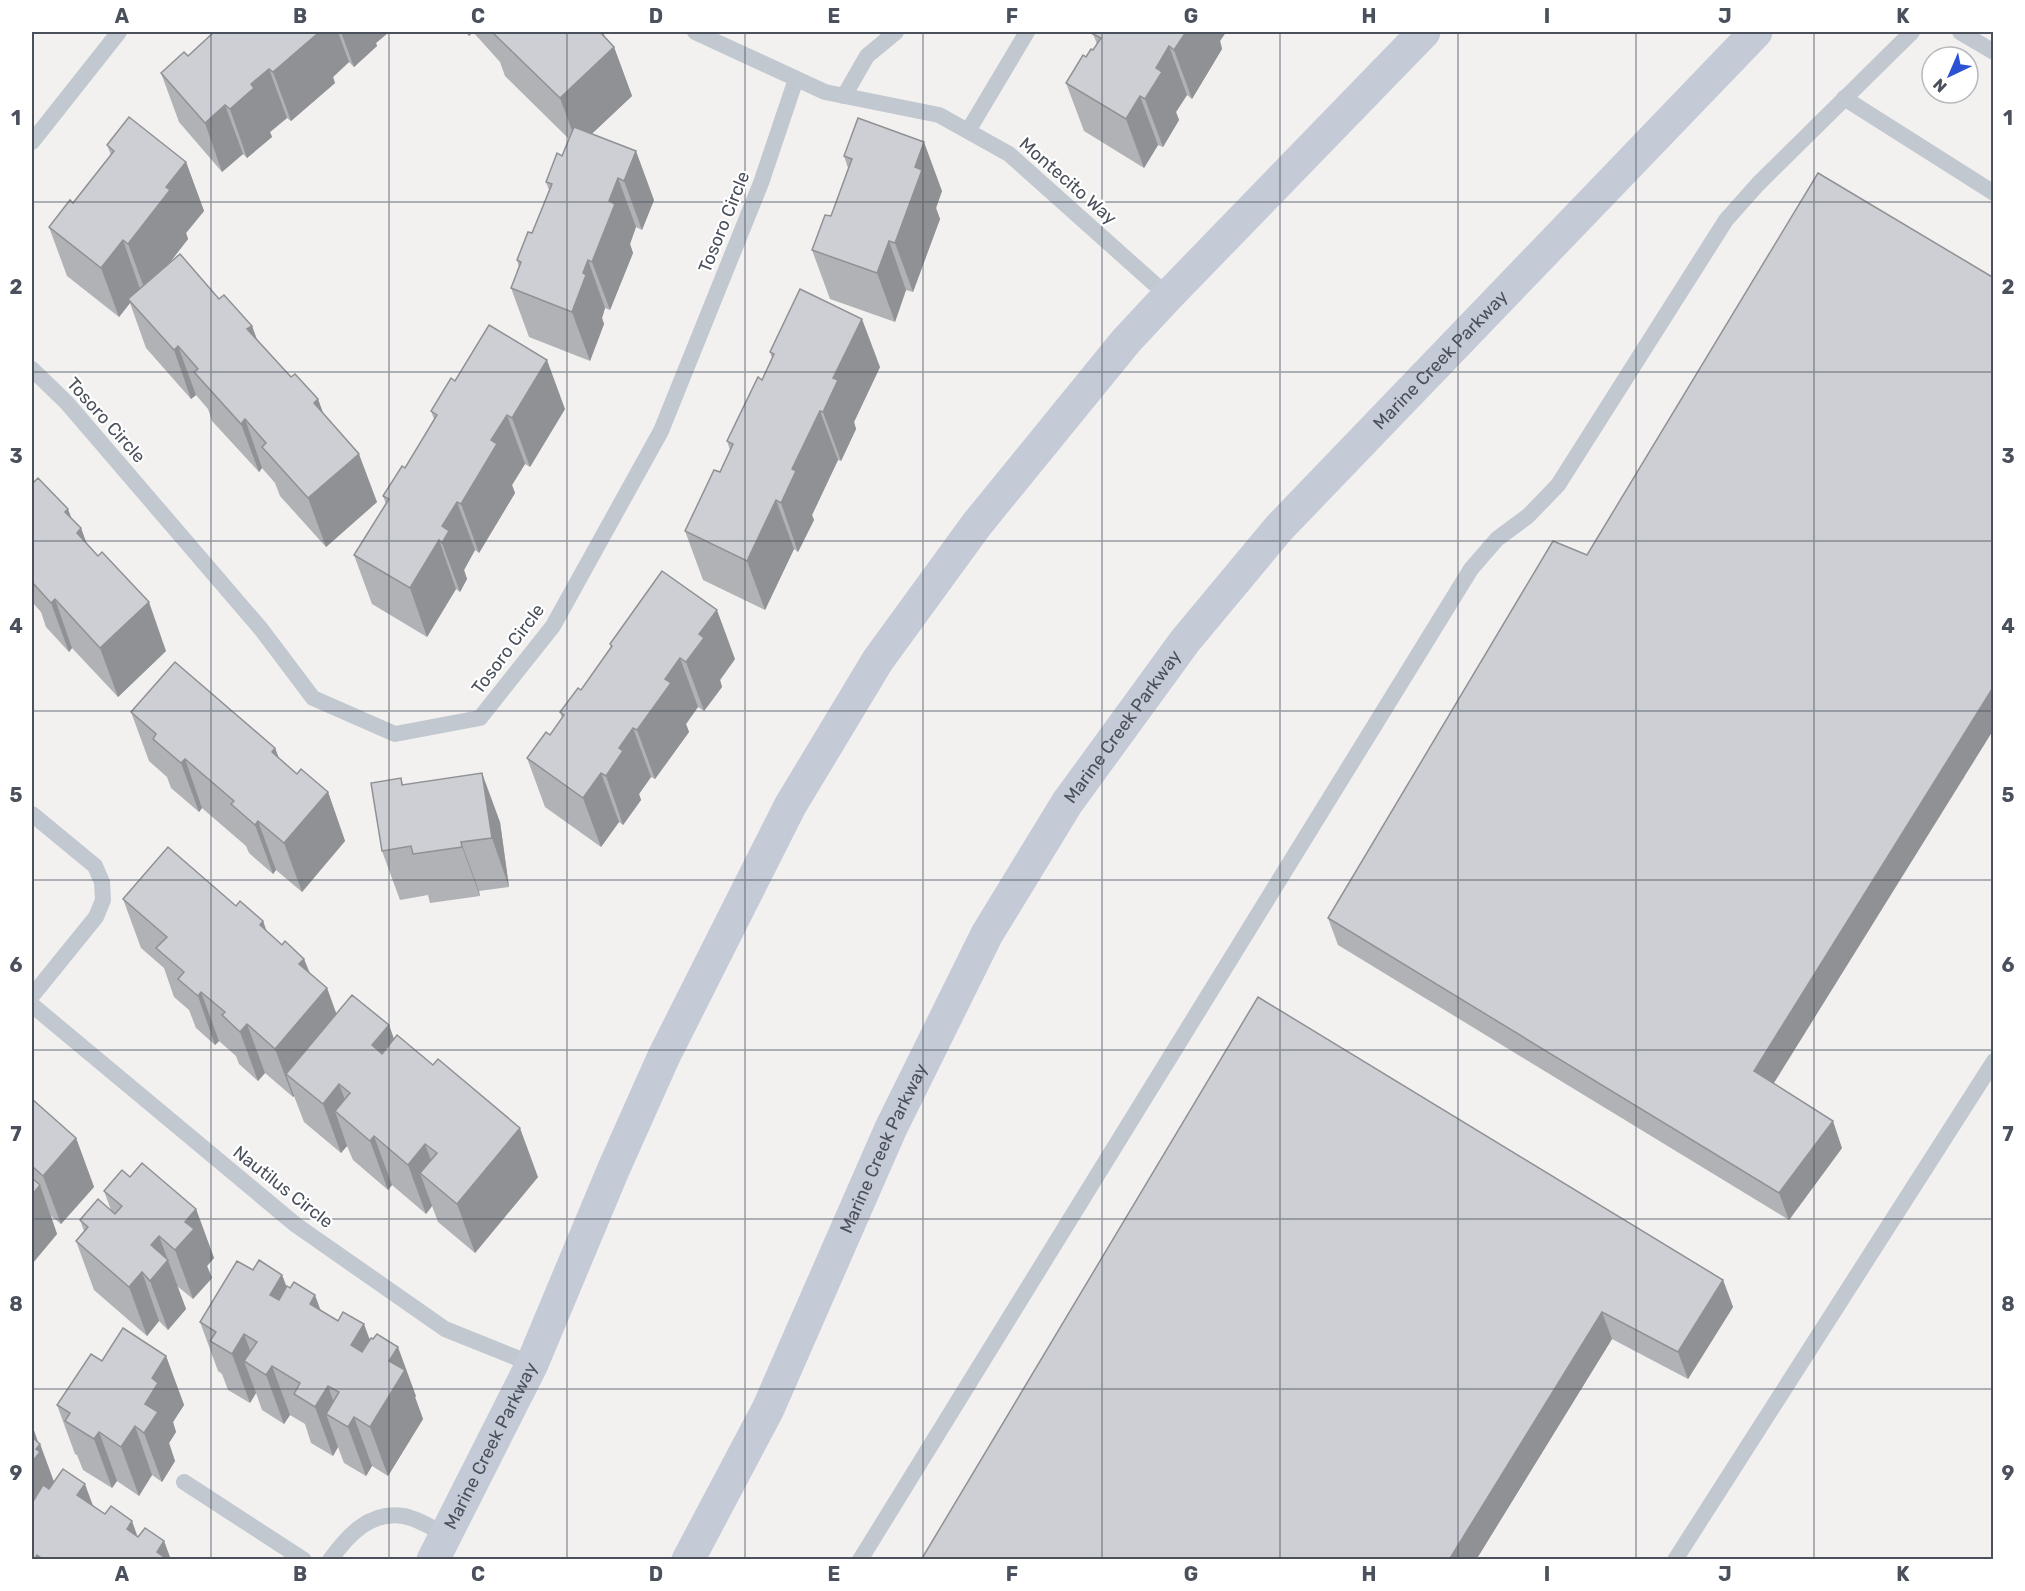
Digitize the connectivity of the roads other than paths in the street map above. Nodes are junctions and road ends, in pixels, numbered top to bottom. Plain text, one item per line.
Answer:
1 (119, 32) edge
2 (695, 32) edge
3 (896, 32) edge
4 (1027, 32) edge
5 (1424, 32) edge
6 (1756, 32) edge
7 (1912, 32) edge
8 (1960, 32) edge
9 (1994, 52) edge
10 (796, 79) junction
11 (844, 96) junction
12 (1844, 98) junction
13 (968, 131) junction
14 (32, 142) edge
15 (1994, 194) edge
16 (1168, 296) junction
17 (32, 369) edge
18 (32, 814) edge
19 (32, 996) edge
20 (32, 1005) edge
21 (1994, 1061) edge
22 (532, 1364) junction
23 (184, 1482) dead end
24 (440, 1548) edge
25 (304, 1560) edge
26 (330, 1560) edge
27 (687, 1560) edge
28 (860, 1560) edge
29 (1675, 1560) edge

1 - 14 lane
2 - 10 lane, Montecito Way
3 - 11 lane
4 - 13 lane
5 - 16 main road, Marine Creek Parkway
6 - 27 main road, Marine Creek Parkway
7 - 12 lane
8 - 9 lane
10 - 11 lane, Montecito Way
10 - 17 lane, Tosoro Circle
11 - 13 lane, Montecito Way
12 - 15 lane
12 - 28 lane
13 - 16 lane, Montecito Way
16 - 22 main road, Marine Creek Parkway
18 - 19 lane
20 - 22 lane, Nautilus Circle
21 - 29 lane
22 - 24 main road, Marine Creek Parkway
23 - 25 lane
24 - 26 lane

